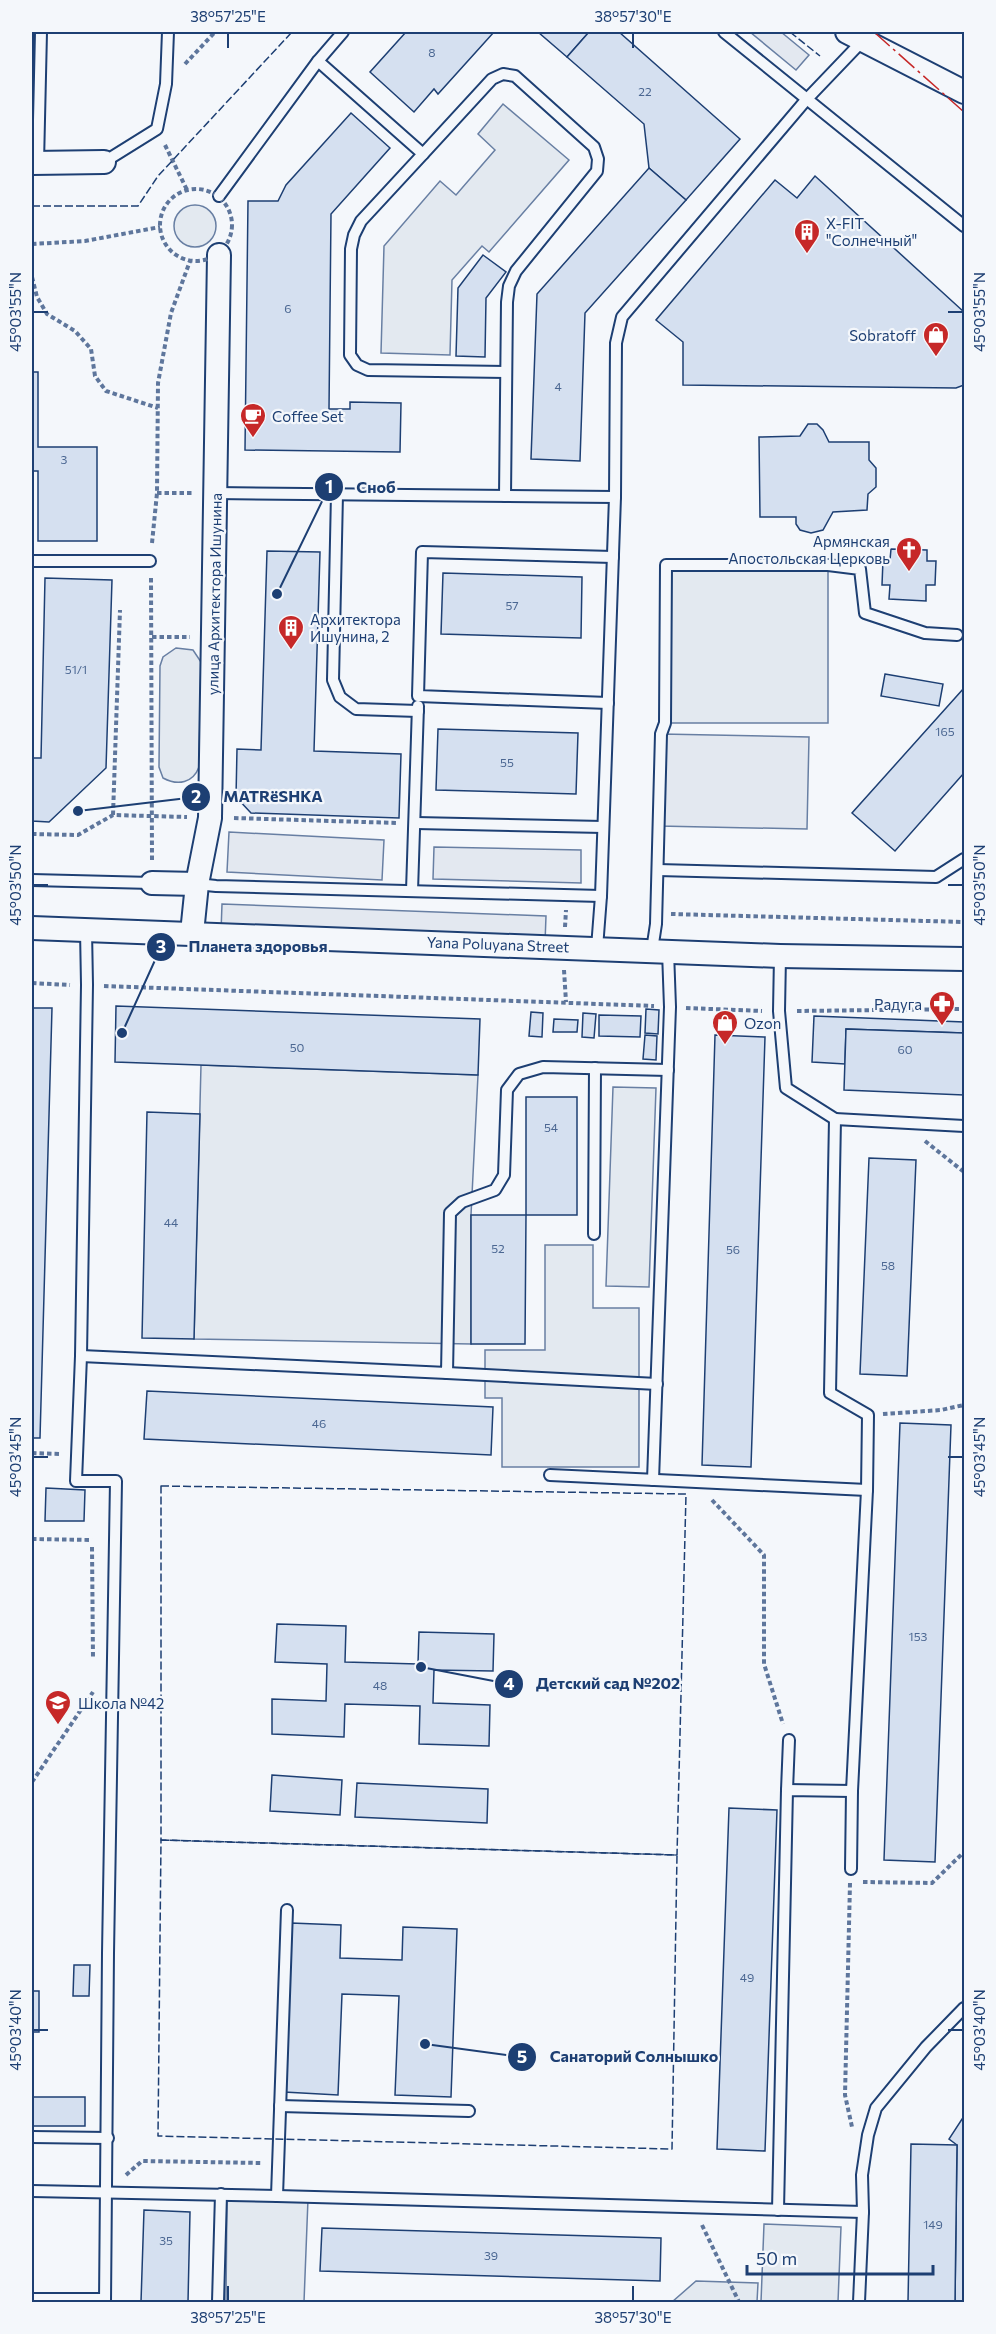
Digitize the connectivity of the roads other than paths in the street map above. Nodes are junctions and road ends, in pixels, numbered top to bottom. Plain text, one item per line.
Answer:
1 (41, 32) edge
2 (168, 32) edge
3 (343, 32) edge
4 (724, 32) edge
5 (861, 35) edge
6 (318, 61) junction
7 (964, 92) edge
8 (806, 100) junction
9 (423, 154) junction
10 (104, 162) joint
11 (35, 163) edge
12 (219, 196) road end
13 (964, 226) edge
14 (219, 255) road end
15 (506, 372) junction
16 (215, 493) junction
17 (337, 494) junction
18 (505, 496) junction
19 (615, 497) junction
20 (613, 557) junction
21 (32, 561) edge
22 (150, 561) dead end
23 (957, 635) dead end
24 (418, 696) junction
25 (608, 703) junction
26 (418, 711) junction
27 (416, 823) junction
28 (603, 827) junction
29 (964, 859) edge
30 (658, 870) junction
31 (32, 880) edge
32 (152, 883) joint
33 (197, 884) junction
34 (412, 891) junction
35 (602, 896) junction
36 (32, 928) edge
37 (86, 930) junction
38 (192, 933) junction
39 (597, 948) junction
40 (660, 951) junction
41 (780, 956) junction
42 (964, 959) edge
43 (595, 1068) junction
44 (668, 1070) junction
45 (835, 1119) junction
46 (964, 1126) edge
47 (594, 1234) dead end
48 (81, 1356) junction
49 (447, 1373) junction
50 (657, 1384) junction
51 (550, 1475) dead end
52 (654, 1480) junction
53 (867, 1490) junction
54 (789, 1740) road end
55 (787, 1790) junction
56 (852, 1791) junction
57 (851, 1869) road end
58 (287, 1910) dead end
59 (964, 2008) edge
60 (280, 2106) junction
61 (469, 2111) dead end
62 (32, 2137) edge
63 (108, 2138) junction
64 (32, 2191) edge
65 (106, 2192) junction
66 (221, 2194) junction
67 (277, 2196) junction
68 (778, 2210) junction
69 (863, 2212) junction
70 (32, 2299) edge
71 (105, 2301) edge
72 (218, 2302) edge
73 (859, 2302) edge

1 - 11 lane
2 - 10 lane
3 - 6 lane
4 - 8 lane
5 - 7 street
5 - 8 lane
6 - 9 lane
6 - 12 lane
8 - 13 lane
8 - 19 lane
9 - 15 lane
9 - 15 lane
10 - 11 street
14 - 16 street, улица Архитектора Ишунина
15 - 18 lane
16 - 17 lane
16 - 33 street, улица Архитектора Ишунина
17 - 18 lane
17 - 26 lane
18 - 19 lane
19 - 20 lane
20 - 24 lane
20 - 25 lane
21 - 22 lane
23 - 30 lane
24 - 25 lane
24 - 26 lane
25 - 28 lane
26 - 27 lane
27 - 28 lane
27 - 34 lane
28 - 35 lane
29 - 30 lane
30 - 40 lane
31 - 32 lane
32 - 33 street
33 - 34 lane
33 - 38 street, улица Архитектора Ишунина
34 - 35 lane
35 - 39 lane
36 - 37 street, Yana Poluyana Street
37 - 38 street, Yana Poluyana Street
37 - 48 lane
38 - 39 street, Yana Poluyana Street
39 - 40 street, Yana Poluyana Street
40 - 41 street, Yana Poluyana Street
40 - 44 lane
41 - 42 street, Yana Poluyana Street
41 - 45 lane
43 - 44 lane
43 - 47 lane
43 - 49 lane
44 - 50 lane
45 - 46 lane
45 - 53 lane
48 - 49 lane
48 - 63 lane
49 - 50 lane
50 - 52 lane
51 - 52 lane
52 - 53 lane
53 - 56 lane
54 - 55 lane
55 - 56 lane
55 - 68 lane
56 - 57 lane
58 - 60 lane
59 - 69 lane
60 - 61 lane
60 - 67 lane
62 - 63 lane
63 - 65 lane
64 - 65 lane
65 - 66 lane
65 - 71 lane
66 - 67 lane
66 - 72 lane
67 - 68 lane
68 - 69 lane
69 - 73 lane
70 - 71 lane

